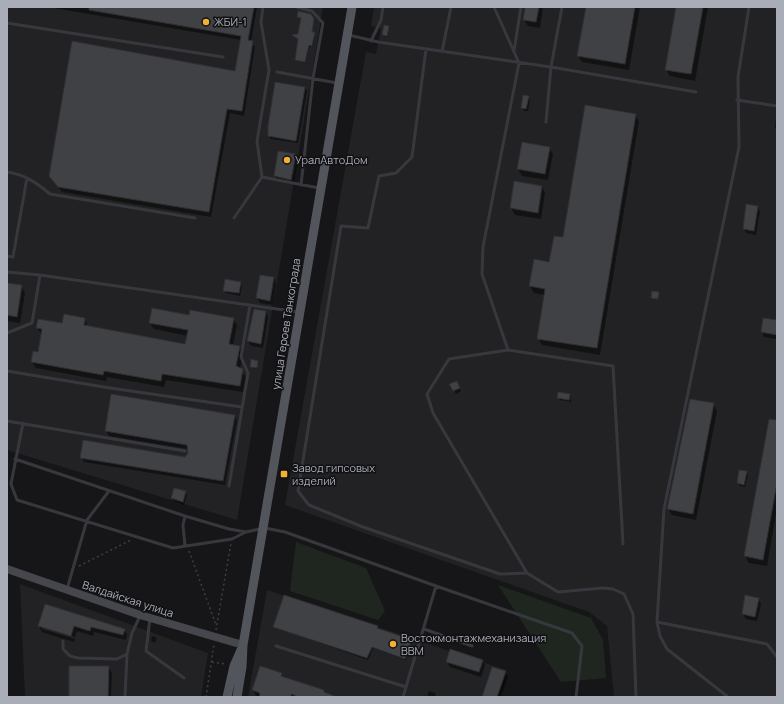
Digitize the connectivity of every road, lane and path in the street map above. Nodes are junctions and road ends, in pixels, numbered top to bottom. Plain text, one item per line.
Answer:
1 (263, 7) edge
2 (296, 7) edge
3 (352, 7) edge
4 (383, 7) edge
5 (451, 7) edge
6 (494, 7) edge
7 (521, 7) edge
8 (562, 7) edge
9 (749, 7) edge
10 (7, 24) edge
11 (347, 35) junction
12 (371, 41) junction
13 (426, 49) junction
14 (442, 52) junction
15 (514, 52) junction
16 (223, 57) dead end
17 (519, 63) junction
18 (551, 67) junction
19 (277, 72) dead end
20 (313, 78) junction
21 (339, 83) junction
22 (696, 92) dead end
23 (737, 100) junction
24 (777, 106) edge
25 (546, 122) dead end
26 (7, 172) edge
27 (262, 177) junction
28 (26, 178) junction
29 (301, 185) junction
30 (321, 189) junction
31 (196, 218) dead end
32 (234, 218) dead end
33 (7, 256) edge
34 (7, 272) edge
35 (40, 275) junction
36 (250, 305) junction
37 (300, 313) junction
38 (7, 333) edge
39 (508, 350) junction
40 (7, 371) edge
41 (242, 407) junction
42 (7, 420) edge
43 (23, 423) junction
44 (185, 451) dead end
45 (15, 459) junction
46 (229, 486) dead end
47 (109, 491) junction
48 (185, 516) junction
49 (87, 520) junction
50 (265, 528) junction
51 (246, 532) junction
52 (138, 537) junction
53 (232, 539) junction
54 (623, 544) dead end
55 (186, 546) junction
56 (7, 569) edge
57 (72, 570) junction
58 (527, 573) junction
59 (436, 586) junction
60 (66, 590) junction
61 (140, 615) junction
62 (150, 618) junction
63 (658, 622) junction
64 (216, 627) junction
65 (424, 630) junction
66 (214, 637) junction
67 (63, 641) dead end
68 (243, 645) junction
69 (276, 646) dead end
70 (472, 646) dead end
71 (127, 654) junction
72 (777, 657) edge
73 (184, 678) dead end
74 (406, 687) junction
75 (125, 697) edge
76 (206, 697) edge
77 (227, 697) edge
78 (237, 697) edge
79 (403, 697) edge
80 (576, 697) edge
81 (636, 697) edge
82 (728, 697) edge

1 - 27 lane
2 - 20 lane
3 - 11 main road, улица Героев Танкограда
4 - 12 lane
5 - 14 lane
6 - 15 lane
7 - 15 lane
8 - 18 lane
9 - 23 lane
10 - 16 lane
11 - 12 lane
11 - 21 main road, улица Героев Танкограда
12 - 13 lane
13 - 14 lane
13 - 58 lane
14 - 17 lane
15 - 17 lane
17 - 18 lane
17 - 39 lane
18 - 22 lane
18 - 25 lane
19 - 20 lane
20 - 21 lane
20 - 29 lane
21 - 30 main road, улица Героев Танкограда
23 - 24 lane
23 - 63 lane
26 - 28 lane
27 - 29 lane
27 - 32 lane
28 - 31 lane
28 - 33 lane
29 - 30 lane
30 - 37 main road, улица Героев Танкограда
34 - 35 lane
35 - 36 lane
35 - 38 lane
36 - 37 lane
36 - 41 lane
37 - 50 main road, улица Героев Танкограда
39 - 54 lane
39 - 58 lane
40 - 41 lane
41 - 46 lane
42 - 43 lane
43 - 44 lane
43 - 45 lane
45 - 47 lane
45 - 49 lane
47 - 48 lane
47 - 49 lane
48 - 51 lane
48 - 55 lane
49 - 52 lane
49 - 57 lane
50 - 51 lane
50 - 59 lane
50 - 68 main road, улица Героев Танкограда
51 - 53 lane
52 - 55 lane
52 - 57 path
53 - 55 lane
53 - 64 path
55 - 64 path
56 - 60 street, Валдайская улица
57 - 60 lane
58 - 81 lane
59 - 65 lane
59 - 80 lane
60 - 61 street, Валдайская улица
61 - 62 street, Валдайская улица
61 - 71 lane
62 - 66 street, Валдайская улица
62 - 73 lane
63 - 72 lane
63 - 82 lane
64 - 66 path
65 - 70 lane
65 - 74 lane
66 - 68 street, Валдайская улица
66 - 76 path
67 - 71 lane
68 - 77 main road, улица Героев Танкограда
68 - 78 main road, улица Героев Танкограда
69 - 74 lane
71 - 75 lane
74 - 79 lane

